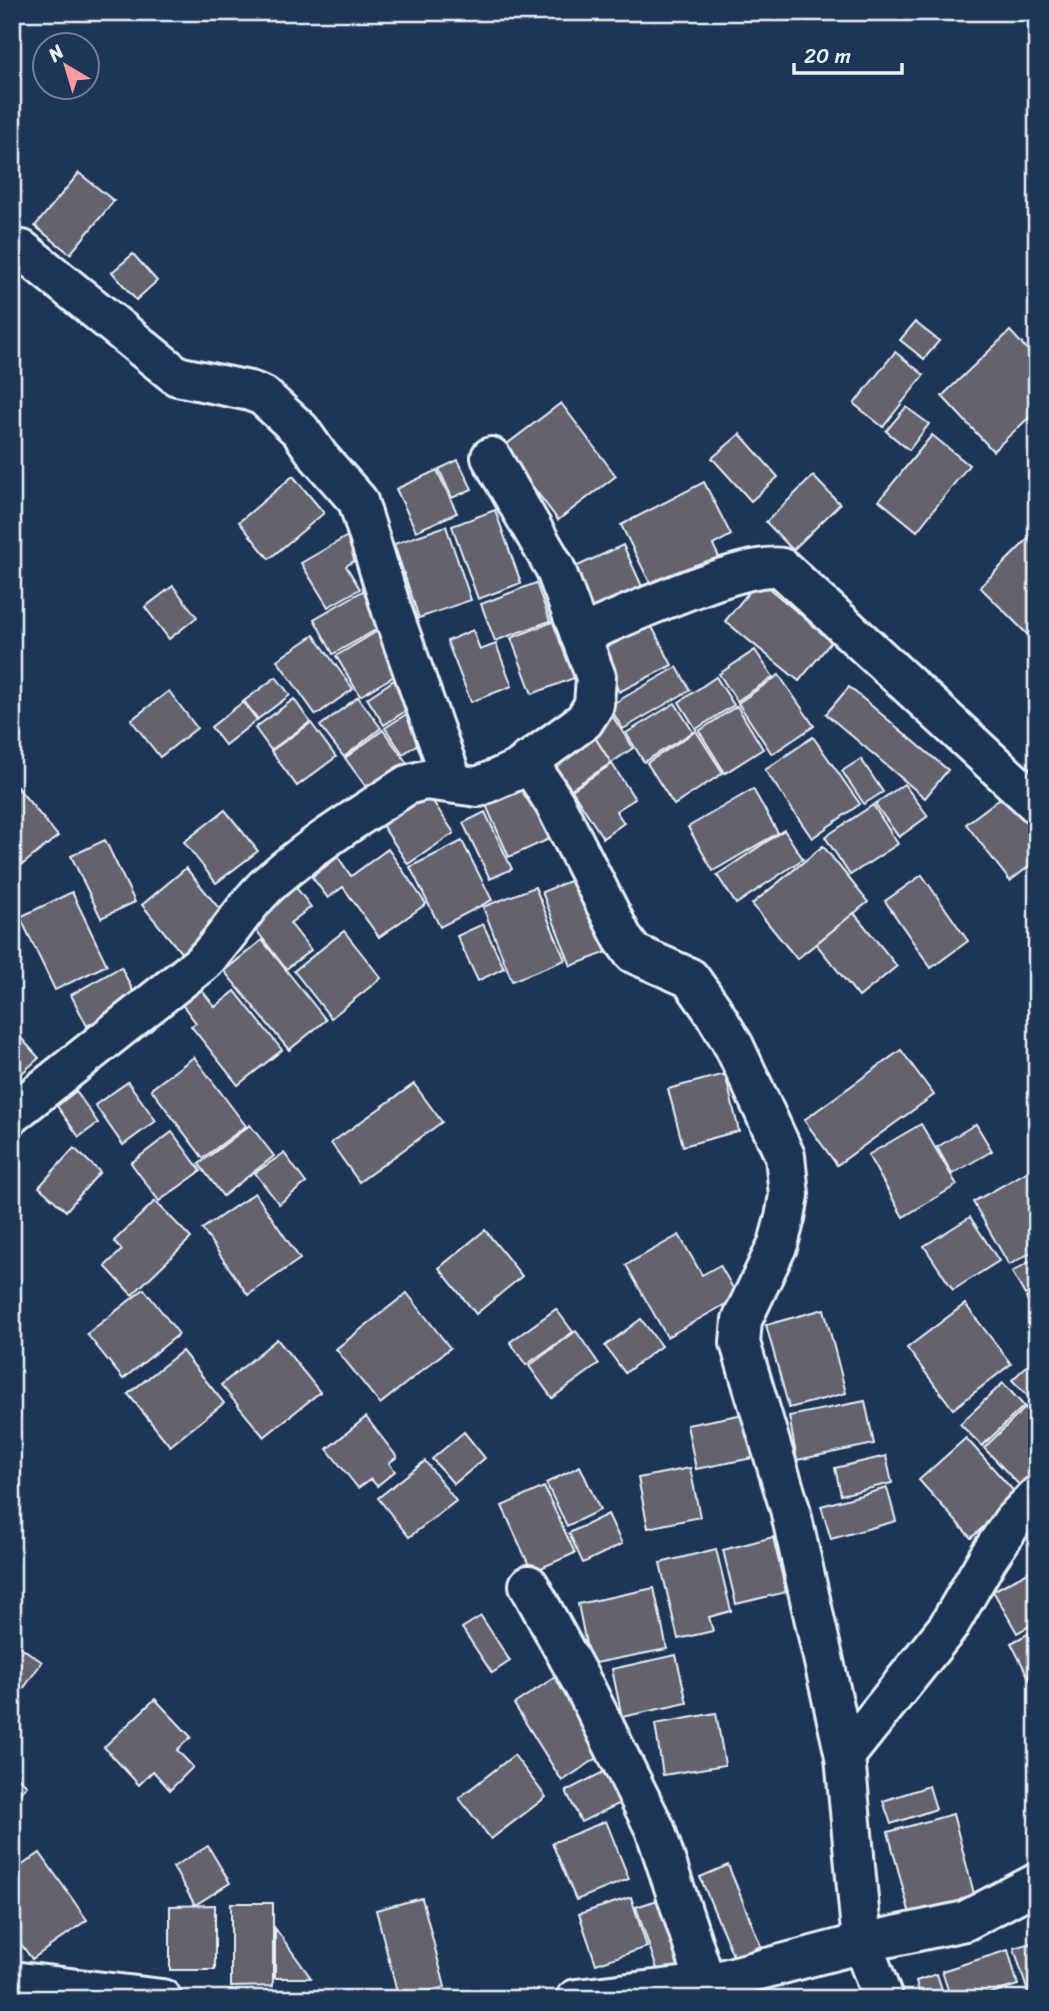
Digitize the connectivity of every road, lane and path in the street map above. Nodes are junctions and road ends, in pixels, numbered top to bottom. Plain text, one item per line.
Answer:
1 (12, 251) edge
2 (491, 457) dead end
3 (580, 635) junction
4 (528, 761) junction
5 (453, 783) junction
6 (1034, 797) edge
7 (12, 1114) edge
8 (1037, 1496) edge
9 (529, 1585) dead end
10 (845, 1756) junction
11 (1037, 1883) edge
12 (862, 1942) junction
13 (12, 1982) edge
14 (706, 1984) junction
15 (162, 1999) edge
16 (576, 1999) edge
17 (883, 1999) edge

1 - 5 street
2 - 3 street
3 - 4 street
3 - 6 street
4 - 5 street
4 - 10 street
5 - 7 street
8 - 10 street
9 - 14 street
10 - 12 street
11 - 12 street
12 - 14 street
12 - 17 street
13 - 15 street
14 - 16 street

